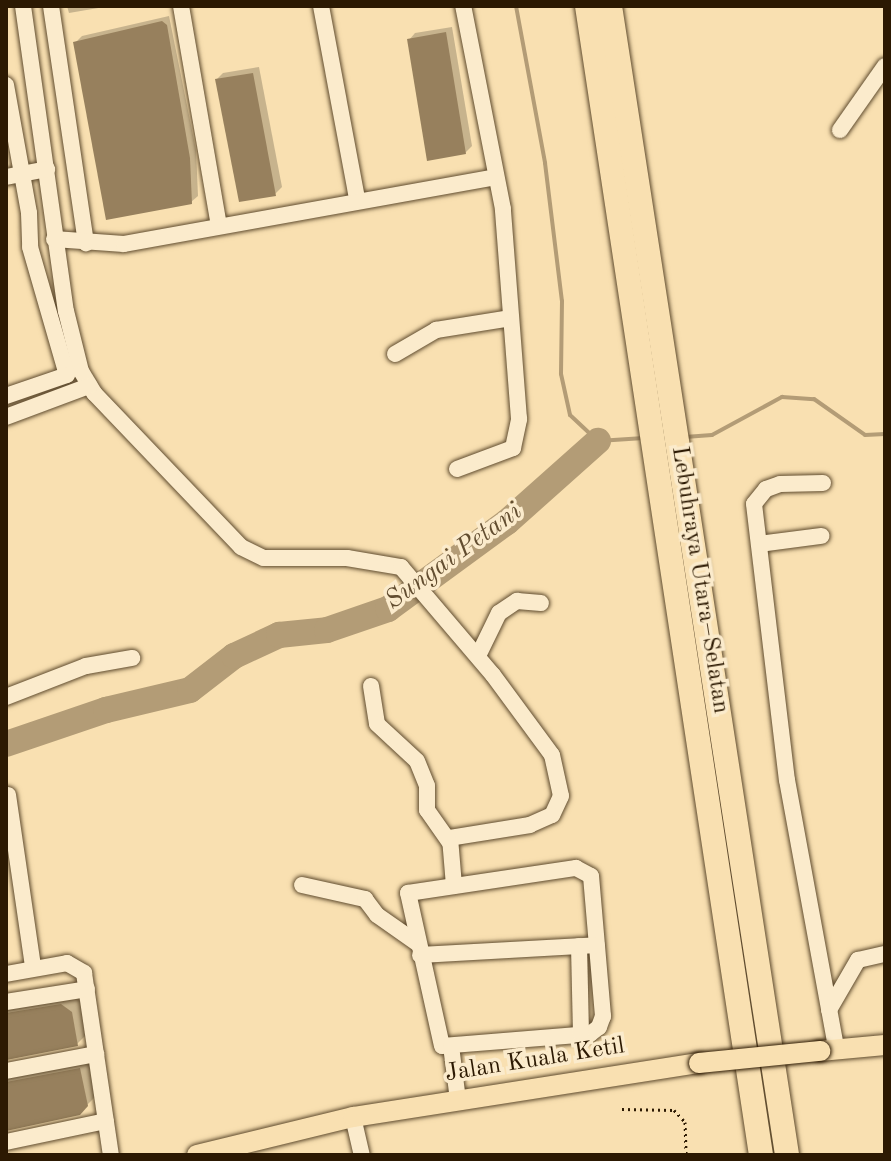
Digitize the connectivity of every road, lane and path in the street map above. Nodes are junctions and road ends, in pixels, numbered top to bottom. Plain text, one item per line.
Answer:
1 (23, 6) edge
2 (51, 6) edge
3 (181, 6) edge
4 (321, 6) edge
5 (463, 6) edge
6 (587, 6) edge
7 (610, 6) edge
8 (885, 66) edge
9 (6, 85) edge
10 (840, 130) dead end
11 (47, 169) junction
12 (14, 176) edge
13 (496, 177) junction
14 (357, 199) junction
15 (219, 226) junction
16 (54, 239) junction
17 (86, 243) junction
18 (511, 318) junction
19 (395, 354) dead end
20 (79, 377) junction
21 (6, 396) edge
22 (6, 417) edge
23 (457, 469) dead end
24 (823, 483) dead end
25 (821, 536) dead end
26 (759, 544) junction
27 (541, 603) dead end
28 (478, 656) junction
29 (132, 658) dead end
30 (371, 686) dead end
31 (6, 697) edge
32 (8, 795) dead end
33 (449, 842) junction
34 (302, 885) dead end
35 (454, 886) junction
36 (597, 945) junction
37 (579, 946) junction
38 (418, 949) junction
39 (885, 954) edge
40 (33, 967) junction
41 (6, 974) edge
42 (87, 989) junction
43 (6, 1002) edge
44 (829, 1010) junction
45 (581, 1035) junction
46 (885, 1045) edge
47 (446, 1046) junction
48 (828, 1050) junction
49 (96, 1054) junction
50 (6, 1071) edge
51 (458, 1100) junction
52 (622, 1109) dead end
53 (353, 1117) junction
54 (106, 1121) junction
55 (6, 1142) edge
56 (111, 1155) edge
57 (197, 1155) edge
58 (362, 1155) edge
59 (686, 1155) edge
60 (761, 1155) edge
61 (787, 1155) edge

1 - 11 street
2 - 17 street
3 - 15 street
4 - 14 street
5 - 13 street
6 - 60 highway, Lebuhraya Utara–Selatan
7 - 61 highway, Lebuhraya Utara–Selatan
8 - 10 street
9 - 12 street
11 - 12 street
11 - 16 street
12 - 20 street
13 - 14 street
13 - 18 street
14 - 15 street
15 - 17 street
16 - 17 street
16 - 20 street
18 - 19 street
18 - 23 street
20 - 21 street
20 - 22 street
20 - 28 street
24 - 26 street
25 - 26 street
26 - 44 street
27 - 28 street
28 - 33 street
29 - 31 street
30 - 33 street
32 - 40 street
33 - 35 street
34 - 38 street
35 - 36 street
35 - 38 street
36 - 37 street
36 - 45 street
37 - 38 street
37 - 45 street
38 - 47 street
39 - 44 street
40 - 41 street
40 - 42 street
42 - 43 street
42 - 49 street
44 - 48 street
45 - 47 street
46 - 48 main road, Jalan Kuala Ketil
47 - 51 street
48 - 51 main road, Jalan Kuala Ketil, bridge
49 - 50 street
49 - 54 street
51 - 53 main road, Jalan Kuala Ketil
52 - 59 path
53 - 57 main road, Jalan Kuala Ketil
53 - 58 street
54 - 55 street
54 - 56 street

